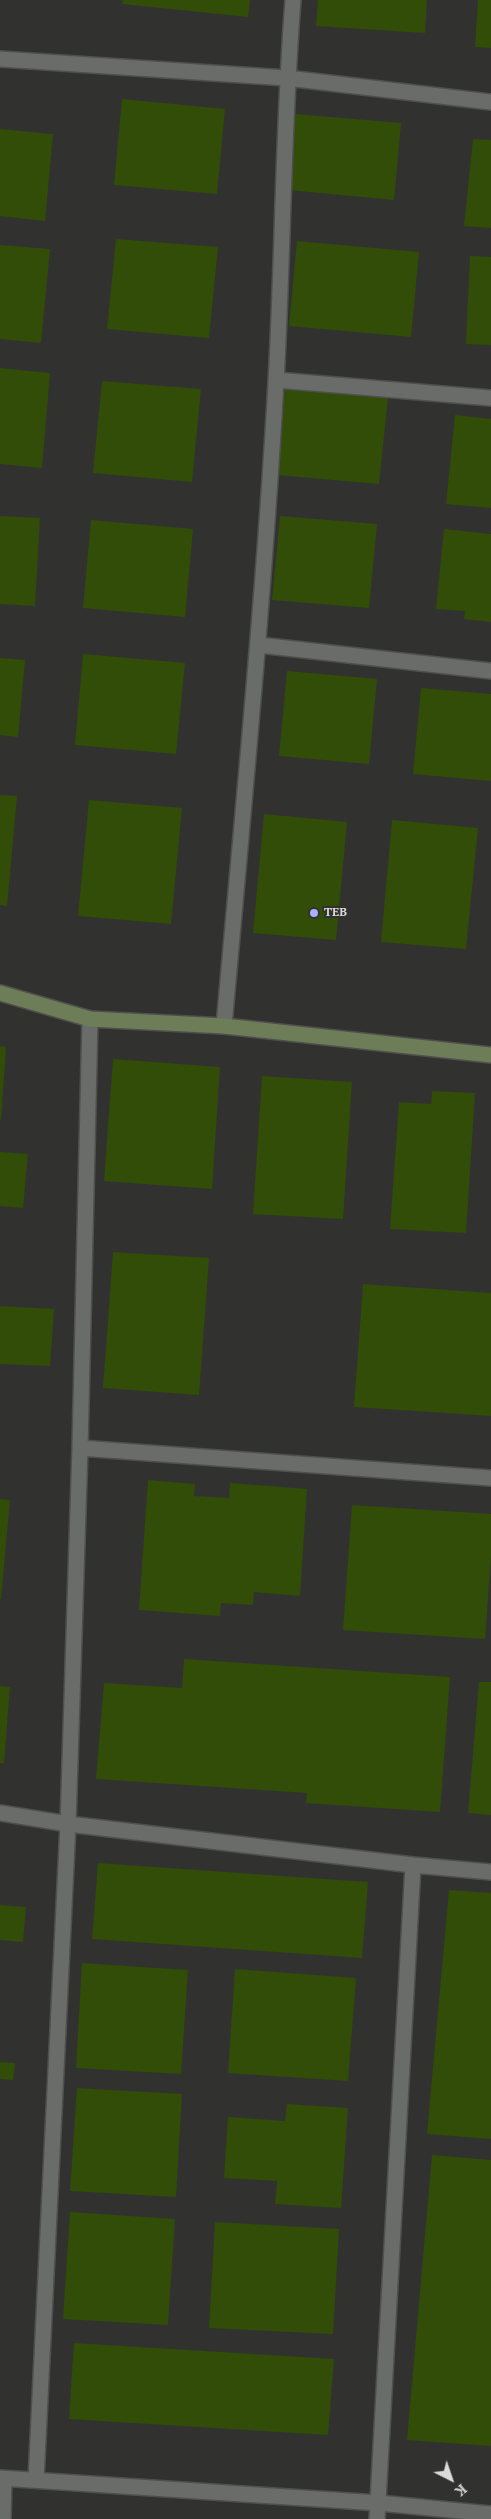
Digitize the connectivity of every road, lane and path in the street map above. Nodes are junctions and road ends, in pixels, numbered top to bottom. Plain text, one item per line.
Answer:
1 (293, 0) edge
2 (0, 59) edge
3 (287, 78) junction
4 (491, 102) edge
5 (276, 380) junction
6 (491, 398) edge
7 (259, 646) junction
8 (491, 671) edge
9 (0, 993) edge
10 (30, 1002) junction
11 (0, 1005) edge
12 (90, 1019) junction
13 (224, 1026) junction
14 (491, 1055) edge
15 (80, 1448) junction
16 (491, 1478) edge
17 (0, 1813) edge
18 (68, 1824) junction
19 (413, 1865) junction
20 (491, 1872) edge
21 (2, 2479) edge
22 (36, 2480) junction
23 (379, 2503) junction
24 (491, 2514) edge
25 (2, 2519) edge
26 (377, 2519) edge

1 - 3 street
2 - 3 street
3 - 4 street
3 - 5 street
5 - 6 street
5 - 7 street
7 - 8 street
7 - 13 street
9 - 10 street
10 - 11 street
10 - 12 street
12 - 13 street
12 - 15 street
13 - 14 street
15 - 16 street
15 - 18 street
17 - 18 street
18 - 19 street
18 - 22 street
19 - 20 street
19 - 23 street
21 - 22 street
21 - 25 street
22 - 23 street
23 - 24 street
23 - 26 street

